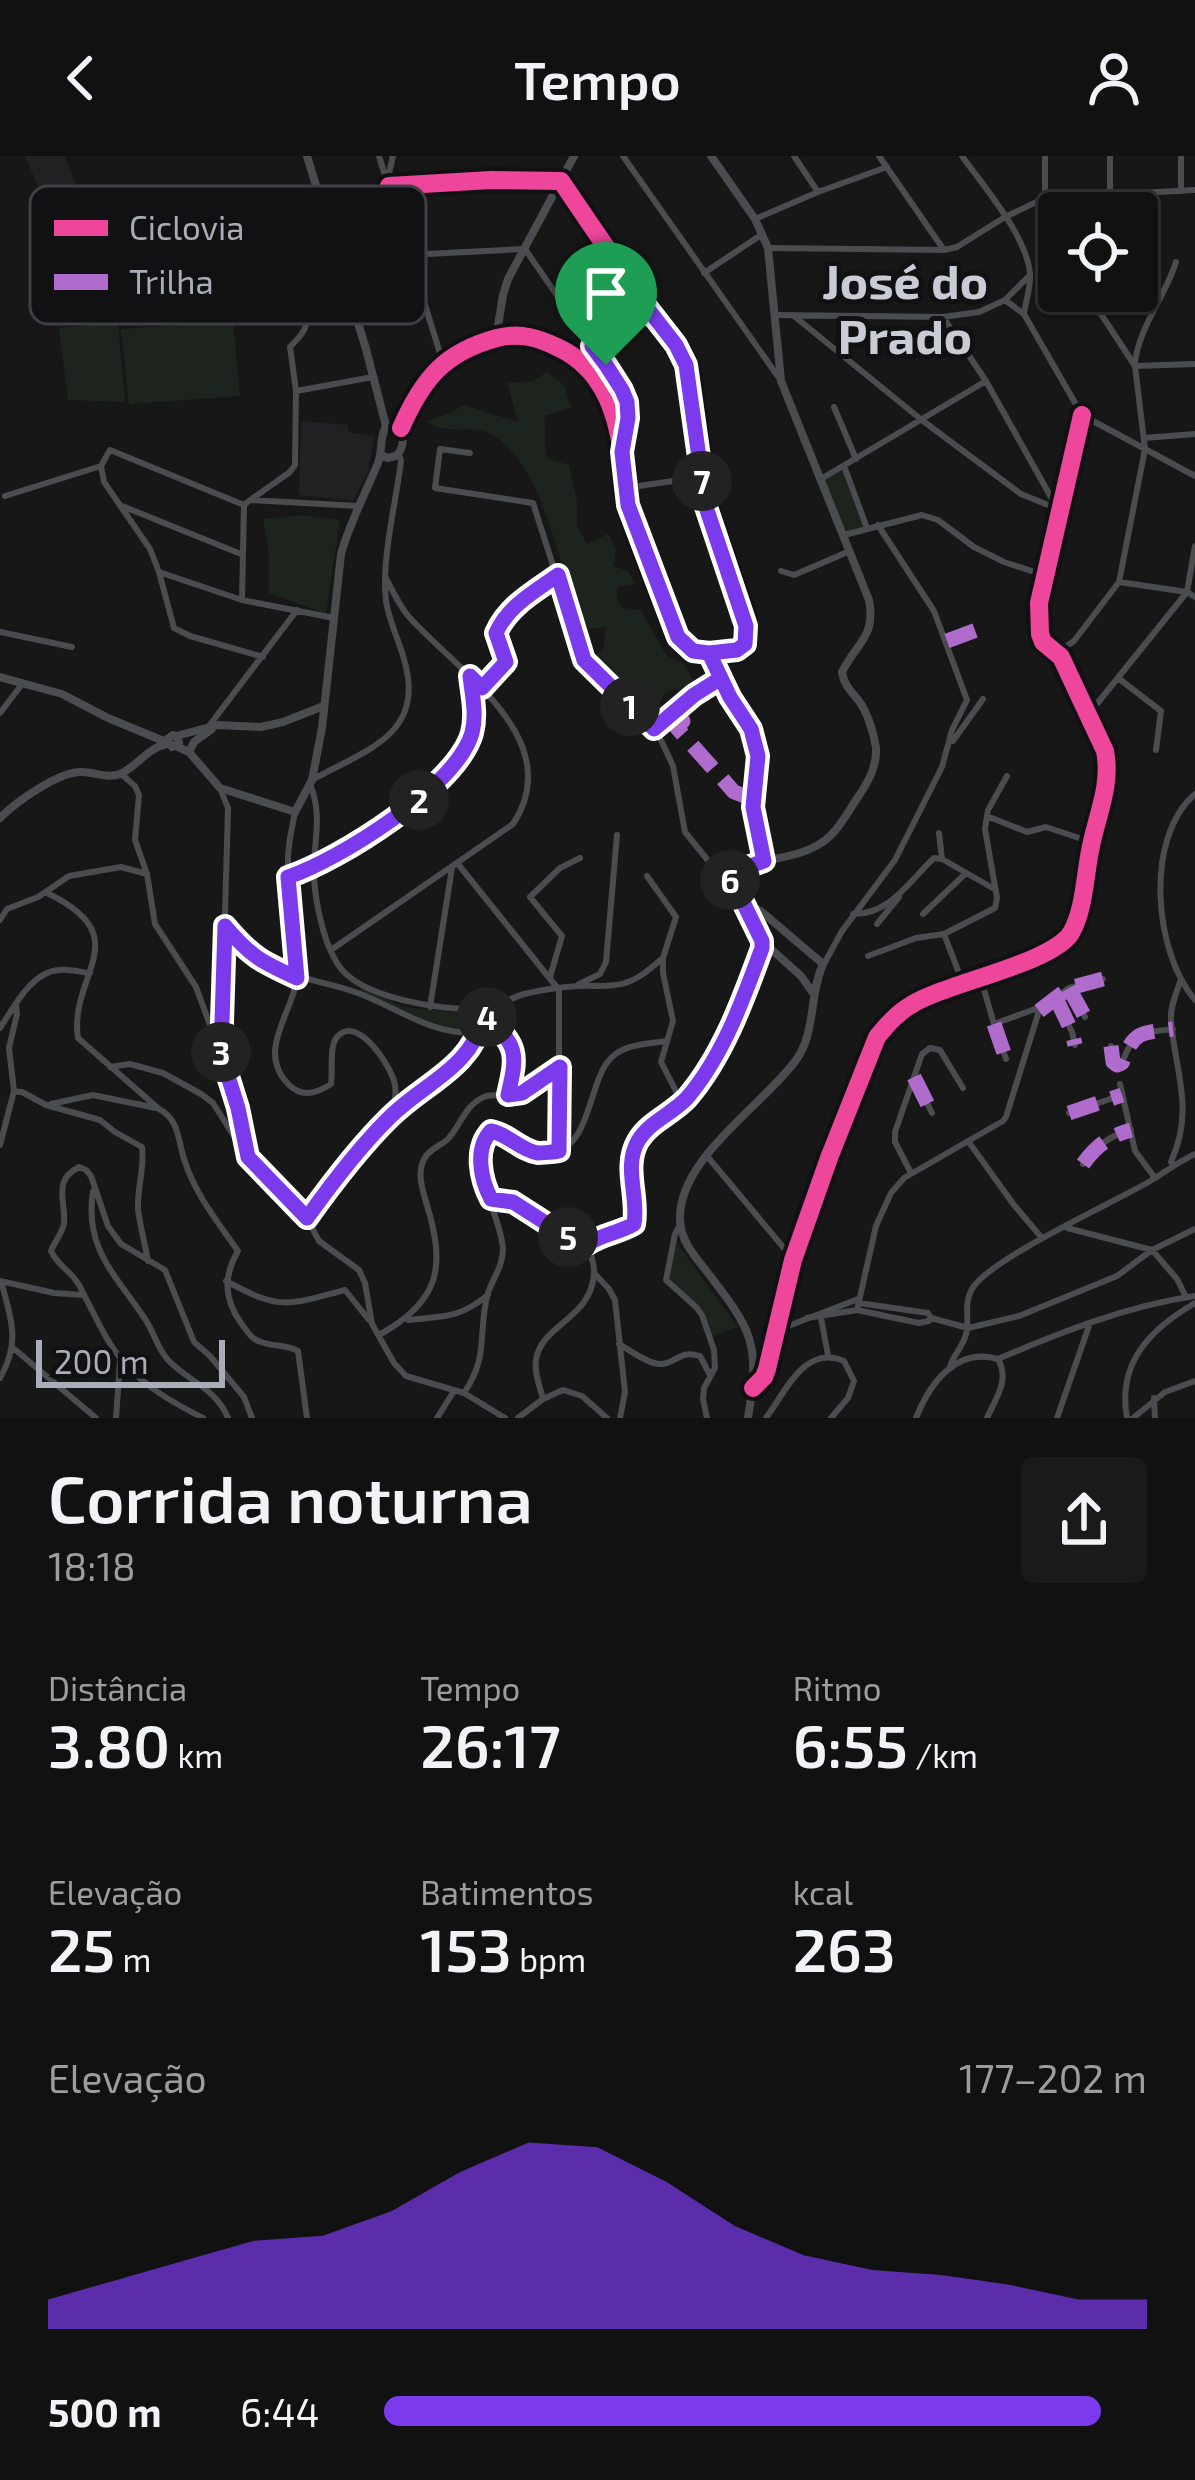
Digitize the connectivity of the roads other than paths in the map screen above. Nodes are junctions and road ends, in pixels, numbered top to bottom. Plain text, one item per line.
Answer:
1 (307, 156) edge
2 (379, 156) edge
3 (393, 156) edge
4 (574, 156) edge
5 (623, 156) edge
6 (711, 156) edge
7 (794, 156) edge
8 (879, 156) edge
9 (962, 156) edge
10 (1045, 156) edge
11 (1110, 156) edge
12 (1181, 156) edge
13 (886, 167) junction
14 (561, 181) junction
15 (388, 184) junction
16 (316, 186) edge
17 (1181, 190) junction
18 (1195, 190) edge
19 (818, 192) junction
20 (1045, 192) edge
21 (1110, 192) edge
22 (1146, 192) edge
23 (1038, 200) edge
24 (1004, 217) junction
25 (755, 218) junction
26 (763, 234) junction
27 (768, 248) junction
28 (525, 249) junction
29 (944, 250) junction
30 (426, 254) edge
31 (1176, 262) dead end
32 (704, 272) junction
33 (1030, 275) junction
34 (1005, 300) junction
35 (648, 309) junction
36 (1099, 312) edge
37 (426, 314) edge
38 (1024, 314) junction
39 (775, 315) junction
40 (794, 316) junction
41 (943, 317) junction
42 (306, 324) edge
43 (357, 324) edge
44 (496, 338) junction
45 (592, 346) junction
46 (578, 356) junction
47 (442, 363) junction
48 (1195, 364) edge
49 (1135, 366) junction
50 (373, 377) junction
51 (782, 381) junction
52 (986, 381) junction
53 (296, 391) junction
54 (834, 406) dead end
55 (1082, 415) junction
56 (923, 421) junction
57 (386, 426) junction
58 (401, 428) junction
59 (1195, 434) edge
60 (1144, 438) junction
61 (1145, 449) junction
62 (622, 452) junction
63 (470, 453) dead end
64 (381, 454) junction
65 (399, 454) junction
66 (856, 459) junction
67 (101, 466) junction
68 (844, 466) junction
69 (1195, 476) edge
70 (701, 477) junction
71 (821, 478) junction
72 (625, 488) junction
73 (5, 496) dead end
74 (247, 503) junction
75 (121, 506) junction
76 (359, 506) junction
77 (1058, 509) junction
78 (878, 525) junction
79 (867, 528) junction
80 (844, 535) junction
81 (1195, 546) edge
82 (850, 551) junction
83 (241, 554) junction
84 (782, 571) dead end
85 (159, 572) junction
86 (558, 575) junction
87 (1047, 576) junction
88 (386, 578) junction
89 (1119, 582) junction
90 (1191, 594) edge
91 (242, 601) junction
92 (297, 610) junction
93 (334, 618) junction
94 (0, 632) edge
95 (72, 647) dead end
96 (1054, 650) junction
97 (709, 653) junction
98 (263, 657) junction
99 (470, 676) junction
100 (0, 677) edge
101 (721, 678) junction
102 (1118, 678) junction
103 (22, 682) junction
104 (482, 688) junction
105 (983, 698) dead end
106 (323, 706) junction
107 (0, 713) edge
108 (302, 716) junction
109 (1091, 722) junction
110 (213, 726) junction
111 (322, 728) junction
112 (654, 729) junction
113 (172, 742) junction
114 (950, 743) junction
115 (1156, 750) dead end
116 (189, 752) junction
117 (121, 774) junction
118 (1007, 776) dead end
119 (311, 782) junction
120 (220, 788) junction
121 (1195, 794) edge
122 (241, 797) junction
123 (228, 808) junction
124 (295, 812) junction
125 (987, 816) junction
126 (0, 818) edge
127 (939, 833) dead end
128 (617, 835) dead end
129 (1092, 842) junction
130 (580, 857) dead end
131 (942, 859) junction
132 (764, 861) junction
133 (455, 866) junction
134 (314, 868) junction
135 (966, 873) junction
136 (147, 874) junction
137 (647, 876) dead end
138 (288, 877) junction
139 (728, 884) junction
140 (906, 890) junction
141 (996, 890) junction
142 (45, 892) junction
143 (743, 902) junction
144 (853, 914) junction
145 (923, 914) dead end
146 (0, 920) edge
147 (877, 924) dead end
148 (225, 926) junction
149 (944, 934) junction
150 (762, 941) junction
151 (332, 950) junction
152 (868, 956) dead end
153 (663, 958) junction
154 (824, 964) junction
155 (90, 973) junction
156 (980, 976) junction
157 (550, 977) junction
158 (297, 978) junction
159 (1103, 979) dead end
160 (1180, 982) junction
161 (962, 983) junction
162 (575, 986) junction
163 (1069, 988) junction
164 (559, 990) junction
165 (813, 993) junction
166 (1056, 998) junction
167 (1195, 1000) edge
168 (16, 1004) junction
169 (430, 1007) junction
170 (1039, 1011) junction
171 (486, 1012) junction
172 (1085, 1017) dead end
173 (994, 1024) junction
174 (0, 1028) edge
175 (1173, 1029) junction
176 (481, 1032) junction
177 (666, 1041) junction
178 (1076, 1045) dead end
179 (1111, 1046) dead end
180 (221, 1054) junction
181 (1006, 1059) dead end
182 (110, 1067) junction
183 (560, 1067) junction
184 (914, 1077) junction
185 (1120, 1084) dead end
186 (963, 1088) dead end
187 (14, 1090) junction
188 (508, 1095) junction
189 (1122, 1095) junction
190 (682, 1103) junction
191 (46, 1105) junction
192 (159, 1109) junction
193 (932, 1113) dead end
194 (1069, 1113) dead end
195 (393, 1114) junction
196 (1131, 1130) junction
197 (968, 1141) junction
198 (0, 1145) edge
199 (559, 1151) junction
200 (1195, 1154) edge
201 (707, 1156) junction
202 (248, 1157) junction
203 (1083, 1164) dead end
204 (1168, 1167) junction
205 (911, 1173) junction
206 (1155, 1178) junction
207 (94, 1188) junction
208 (491, 1199) junction
209 (307, 1218) junction
210 (680, 1225) junction
211 (1066, 1227) junction
212 (1195, 1229) edge
213 (1043, 1239) junction
214 (588, 1244) junction
215 (1152, 1250) junction
216 (793, 1260) junction
217 (148, 1261) junction
218 (594, 1273) junction
219 (1, 1281) edge
220 (226, 1281) junction
221 (488, 1294) junction
222 (84, 1295) junction
223 (1192, 1299) edge
224 (858, 1304) junction
225 (820, 1314) junction
226 (405, 1321) junction
227 (1090, 1323) junction
228 (372, 1324) junction
229 (968, 1328) junction
230 (778, 1331) junction
231 (379, 1335) junction
232 (619, 1344) junction
233 (12, 1347) junction
234 (828, 1355) junction
235 (120, 1359) junction
236 (998, 1359) junction
237 (950, 1367) junction
238 (710, 1376) junction
239 (0, 1378) edge
240 (1195, 1382) edge
241 (753, 1388) junction
242 (454, 1391) junction
243 (464, 1394) junction
244 (1154, 1398) junction
245 (541, 1402) junction
246 (97, 1418) edge
247 (116, 1418) edge
248 (203, 1418) edge
249 (228, 1418) edge
250 (252, 1418) edge
251 (307, 1418) edge
252 (436, 1418) edge
253 (505, 1418) edge
254 (518, 1418) edge
255 (532, 1418) edge
256 (607, 1418) edge
257 (620, 1418) edge
258 (707, 1418) edge
259 (748, 1418) edge
260 (766, 1418) edge
261 (831, 1418) edge
262 (920, 1418) edge
263 (987, 1418) edge
264 (1057, 1418) edge
265 (1130, 1418) edge
266 (1155, 1418) edge

1 - 16 street
2 - 15 street
3 - 15 street
4 - 14 street
5 - 32 street
6 - 25 street
7 - 19 street
8 - 13 street
9 - 24 street
10 - 20 street
11 - 21 street
12 - 17 street
13 - 19 street
13 - 29 street
14 - 15 street
14 - 28 street
14 - 35 street
17 - 18 street
17 - 22 street
19 - 25 street
23 - 24 street
24 - 29 street
24 - 33 street
25 - 26 street
26 - 27 street
26 - 32 street
27 - 29 street
27 - 39 street
28 - 30 street
28 - 44 street
28 - 45 street
31 - 49 street
32 - 51 street
33 - 34 street
33 - 38 street
34 - 38 street
34 - 41 street
35 - 45 street
35 - 70 street
36 - 49 street
37 - 47 street
38 - 55 street
39 - 40 street
39 - 51 street
40 - 41 street
40 - 56 street
41 - 52 street
42 - 53 street
43 - 50 street
44 - 46 street
44 - 47 street
45 - 46 street
45 - 62 street
46 - 62 street
47 - 58 street
48 - 49 street
49 - 60 street
50 - 53 street
50 - 57 street
51 - 71 street
52 - 56 street
52 - 77 street
53 - 74 street
54 - 66 street
55 - 61 street
55 - 77 street
56 - 66 street
56 - 77 street
57 - 58 street
57 - 64 street
58 - 65 street
59 - 60 street
60 - 61 street
61 - 69 street
61 - 89 street
62 - 72 street
63 - 86 street
64 - 65 street
64 - 76 street
65 - 88 street
66 - 68 street
67 - 73 street
67 - 74 street
67 - 75 street
68 - 71 street
68 - 79 street
70 - 72 street
70 - 97 street
71 - 80 street
72 - 97 street
74 - 76 street
74 - 83 street
75 - 83 street
75 - 85 street
76 - 93 street
77 - 87 street
78 - 79 street
78 - 87 street
78 - 114 street
79 - 80 street
80 - 82 street
81 - 90 street
82 - 84 street
82 - 132 street
83 - 91 street
85 - 91 street
85 - 98 street
86 - 104 street
86 - 112 street
87 - 96 street
88 - 99 street
88 - 119 street
89 - 90 street
89 - 96 street
90 - 102 street
91 - 92 street
92 - 93 street
92 - 98 street
93 - 106 street
94 - 95 street
96 - 109 street
97 - 101 street
98 - 110 street
99 - 104 street
99 - 134 street
100 - 103 street
101 - 112 street
101 - 132 street
102 - 109 street
102 - 115 street
103 - 107 street
103 - 113 street
104 - 133 street
105 - 114 street
106 - 108 street
106 - 111 street
108 - 110 street
108 - 111 street
109 - 129 street
110 - 113 street
110 - 116 street
111 - 119 street
112 - 139 street
113 - 116 street
113 - 117 street
114 - 144 street
116 - 120 street
117 - 126 street
117 - 136 street
118 - 125 street
119 - 124 street
119 - 134 street
120 - 122 street
120 - 123 street
121 - 160 street
122 - 123 street
122 - 124 street
123 - 148 street
124 - 138 street
125 - 129 street
125 - 141 street
127 - 131 street
128 - 162 street
129 - 156 street
130 - 157 street
131 - 135 street
131 - 140 street
132 - 139 street
133 - 151 street
133 - 157 street
133 - 169 street
134 - 138 street
134 - 151 street
135 - 141 street
135 - 145 street
136 - 142 street
136 - 180 street
137 - 153 street
138 - 158 street
139 - 143 street
140 - 144 street
140 - 147 street
141 - 149 street
142 - 146 street
142 - 155 street
143 - 150 street
143 - 154 street
144 - 154 street
148 - 158 street
148 - 180 street
149 - 152 street
149 - 161 street
150 - 165 street
150 - 190 street
151 - 169 street
153 - 162 street
153 - 177 street
154 - 165 street
155 - 168 street
155 - 182 street
156 - 161 street
156 - 173 street
157 - 164 street
158 - 176 street
158 - 195 street
159 - 163 street
160 - 167 street
160 - 175 street
161 - 216 street
162 - 164 street
163 - 166 street
163 - 172 street
164 - 171 street
164 - 183 street
165 - 201 street
166 - 170 street
166 - 178 street
168 - 174 street
168 - 187 street
169 - 171 street
170 - 173 street
170 - 197 street
171 - 176 street
171 - 188 street
173 - 181 street
175 - 179 street
175 - 204 street
176 - 195 street
177 - 190 street
177 - 199 street
180 - 202 street
182 - 192 street
182 - 202 street
183 - 188 street
183 - 199 street
184 - 186 street
184 - 193 street
184 - 205 street
185 - 189 street
187 - 191 street
187 - 198 street
188 - 226 street
189 - 194 street
189 - 196 street
190 - 214 street
191 - 192 street
191 - 217 street
192 - 220 street
195 - 209 street
196 - 203 street
196 - 206 street
197 - 205 street
197 - 213 street
199 - 208 street
200 - 204 street
201 - 210 street
201 - 216 street
202 - 209 street
204 - 206 street
205 - 224 street
206 - 211 street
207 - 217 street
207 - 222 street
207 - 249 street
208 - 214 street
208 - 221 street
209 - 228 street
210 - 238 street
210 - 241 street
211 - 213 street
211 - 215 street
212 - 215 street
213 - 229 street
214 - 218 street
215 - 223 street
215 - 229 street
216 - 230 street
217 - 250 street
218 - 232 street
218 - 245 street
219 - 222 street
219 - 233 street
220 - 228 street
220 - 251 street
221 - 226 street
221 - 243 street
222 - 235 street
223 - 227 street
223 - 265 street
224 - 225 street
224 - 229 street
225 - 230 street
225 - 234 street
226 - 231 street
227 - 236 street
227 - 264 street
228 - 231 street
229 - 237 street
230 - 241 street
231 - 242 street
232 - 238 street
232 - 257 street
233 - 239 street
233 - 246 street
234 - 260 street
234 - 261 street
235 - 247 street
235 - 248 street
236 - 237 street
236 - 263 street
237 - 262 street
238 - 258 street
240 - 244 street
241 - 259 street
242 - 243 street
242 - 252 street
243 - 253 street
244 - 265 street
244 - 266 street
245 - 254 street
245 - 255 street
245 - 256 street

